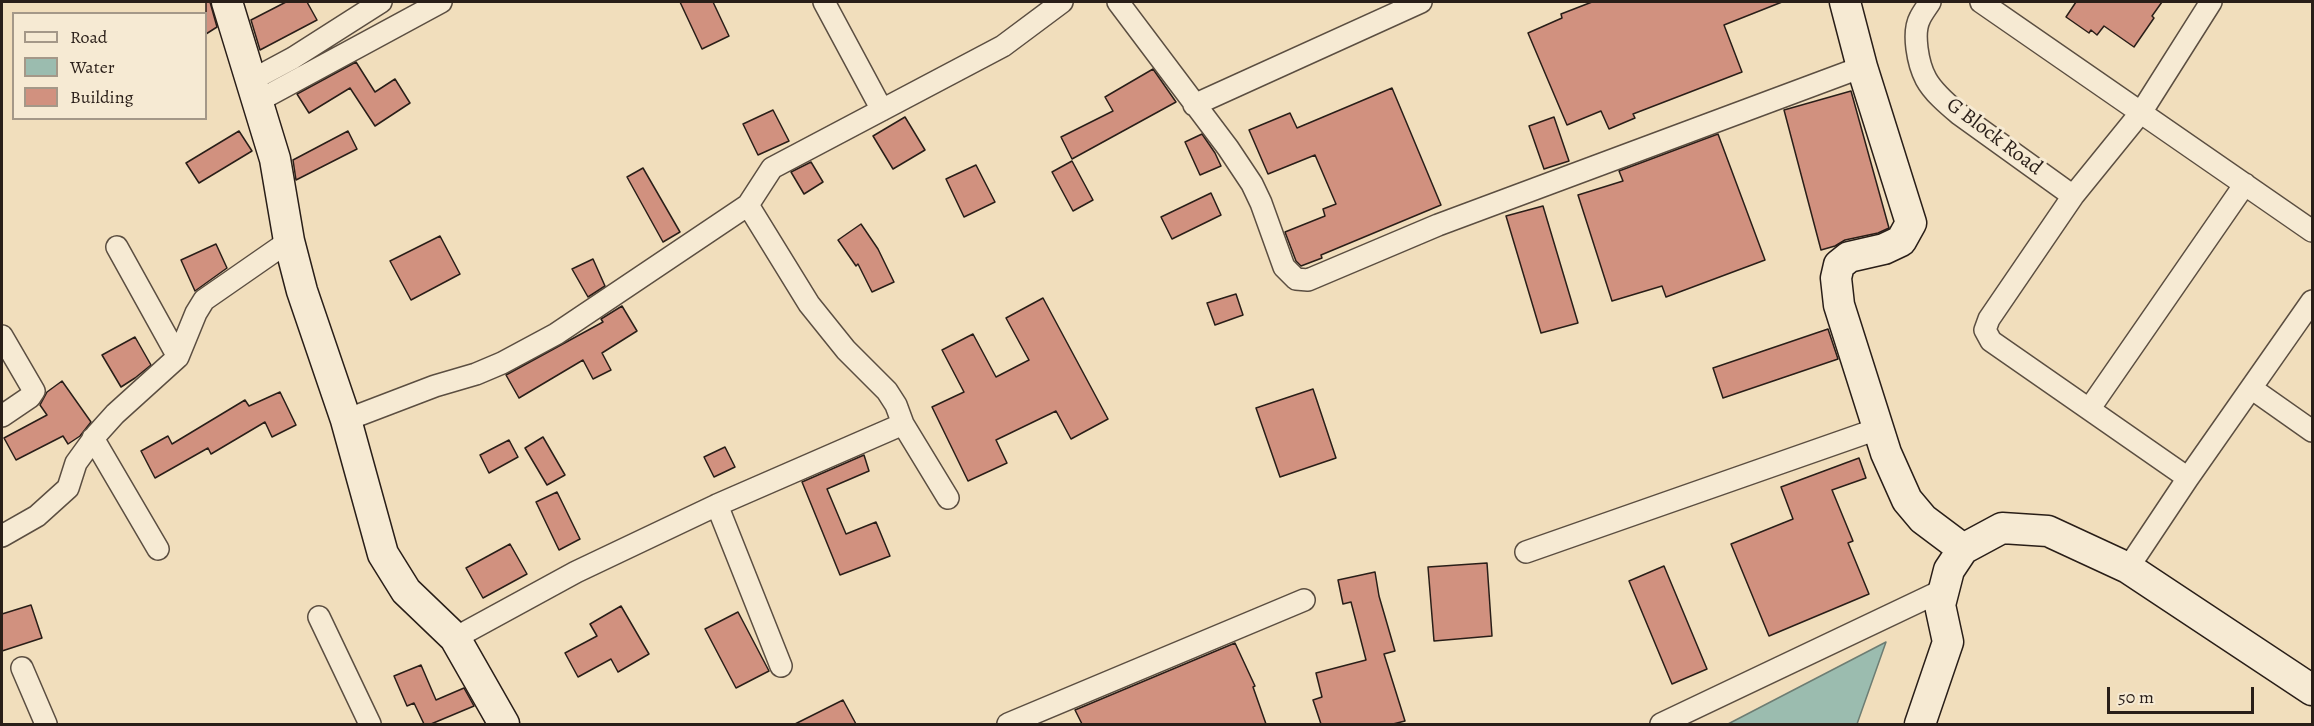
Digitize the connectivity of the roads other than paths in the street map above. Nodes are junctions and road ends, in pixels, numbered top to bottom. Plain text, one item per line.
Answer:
1 (227, 2) edge
2 (381, 2) edge
3 (441, 2) edge
4 (824, 2) edge
5 (1062, 2) edge
6 (1118, 2) edge
7 (1421, 2) edge
8 (1845, 2) edge
9 (1930, 2) edge
10 (1981, 2) edge
11 (2211, 2) edge
12 (1862, 67) junction
13 (255, 90) junction
14 (1194, 105) junction
15 (882, 110) junction
16 (2142, 111) junction
17 (2246, 184) junction
18 (2073, 196) junction
19 (748, 205) junction
20 (2313, 231) edge
21 (289, 241) junction
22 (117, 247) dead end
23 (2313, 301) edge
24 (2, 336) edge
25 (178, 357) junction
26 (2251, 388) junction
27 (2090, 408) junction
28 (2, 416) edge
29 (346, 420) junction
30 (903, 424) junction
31 (1880, 428) junction
32 (2313, 431) edge
33 (93, 438) junction
34 (2188, 478) junction
35 (948, 498) dead end
36 (717, 505) junction
37 (2, 536) edge
38 (158, 549) dead end
39 (1963, 549) junction
40 (1526, 552) dead end
41 (2128, 568) junction
42 (1943, 590) junction
43 (1304, 600) dead end
44 (319, 617) dead end
45 (455, 638) junction
46 (781, 666) dead end
47 (22, 668) dead end
48 (2313, 690) edge
49 (46, 724) edge
50 (370, 724) edge
51 (504, 724) edge
52 (1008, 724) edge
53 (1661, 724) edge
54 (1920, 724) edge

1 - 13 street
2 - 13 street
3 - 13 street
4 - 15 street
5 - 15 street
6 - 14 street
7 - 14 street
8 - 12 street
9 - 18 street, G Block Road
10 - 16 street
11 - 16 street
12 - 14 street
12 - 31 street
13 - 21 street
15 - 19 street
16 - 17 street
16 - 18 street
17 - 20 street
17 - 27 street
18 - 27 street
19 - 29 street
19 - 30 street
21 - 25 street
21 - 29 street
22 - 25 street
23 - 26 street
24 - 28 street
25 - 33 street
26 - 32 street
26 - 34 street
27 - 34 street
29 - 45 street
30 - 35 street
30 - 36 street
31 - 39 street
31 - 40 street
33 - 37 street
33 - 38 street
34 - 41 street
36 - 45 street
36 - 46 street
39 - 41 street
39 - 42 street
41 - 48 street
42 - 53 street
42 - 54 street
43 - 52 street
44 - 50 street
45 - 51 street
47 - 49 street

